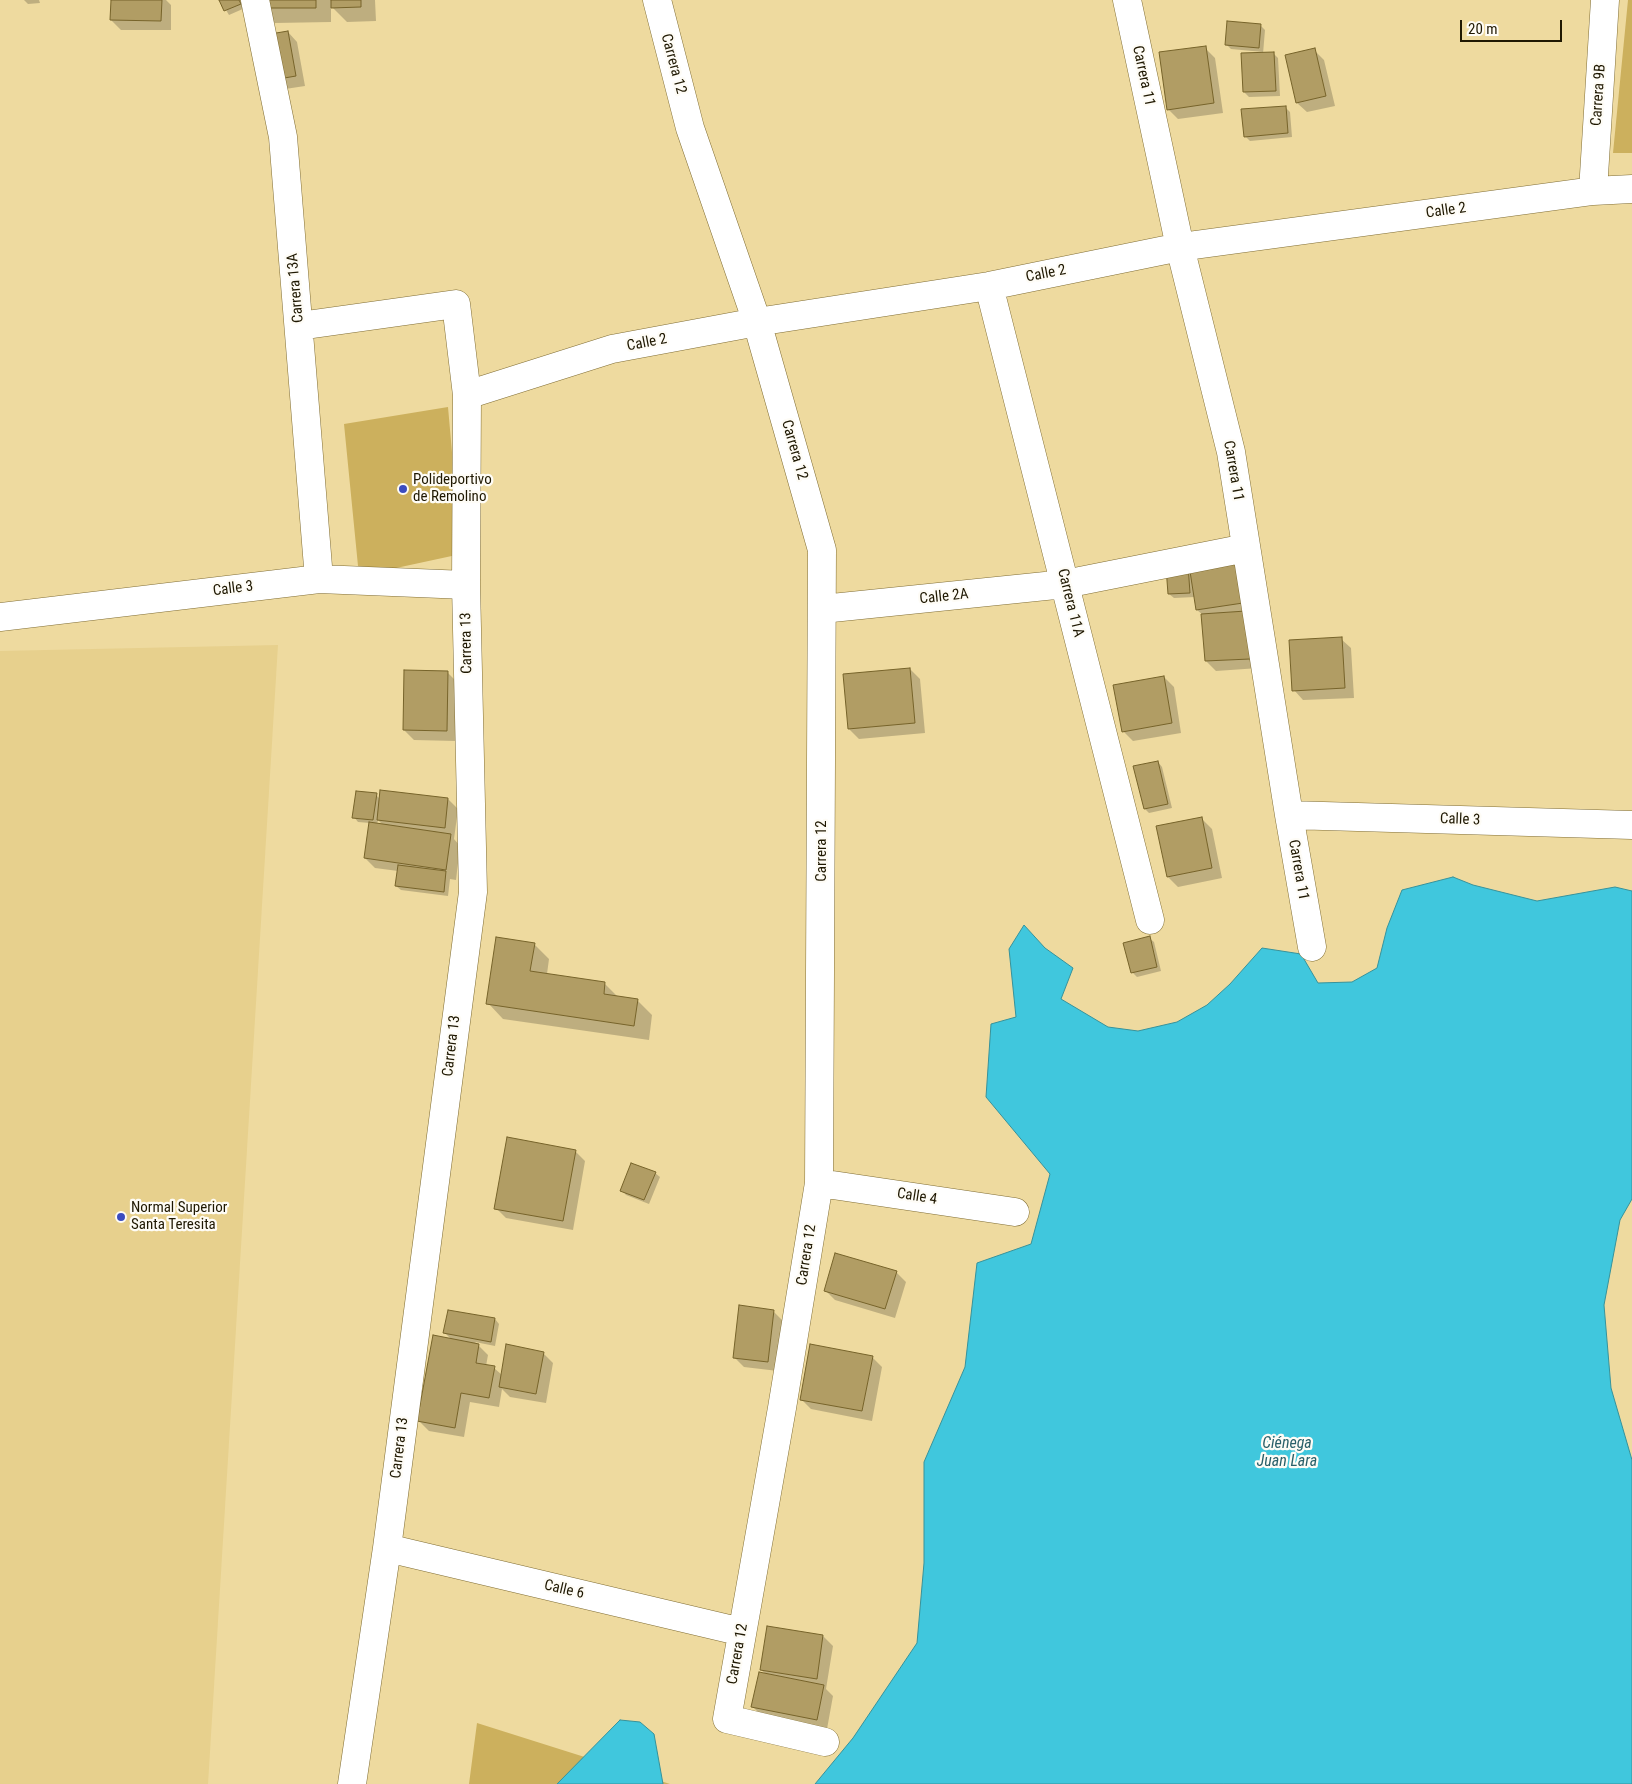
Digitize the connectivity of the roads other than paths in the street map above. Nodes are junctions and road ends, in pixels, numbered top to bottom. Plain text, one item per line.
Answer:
1 (255, 0) edge
2 (658, 0) edge
3 (1127, 0) edge
4 (1605, 0) edge
5 (1632, 189) edge
6 (1593, 191) junction
7 (1180, 247) junction
8 (989, 286) junction
9 (757, 322) junction
10 (299, 326) junction
11 (466, 395) junction
12 (1246, 548) junction
13 (319, 579) junction
14 (466, 584) junction
15 (1065, 584) junction
16 (822, 609) junction
17 (0, 617) edge
18 (1288, 815) junction
19 (1632, 825) edge
20 (1150, 920) dead end
21 (1312, 947) dead end
22 (819, 1183) junction
23 (1015, 1212) dead end
24 (387, 1548) junction
25 (742, 1632) junction
26 (824, 1742) dead end
27 (352, 1784) edge

1 - 10 street, Carrera 13A
2 - 9 street, Carrera 12
3 - 7 street, Carrera 11
4 - 6 street, Carrera 9B
5 - 6 street, Calle 2
6 - 7 street, Calle 2
7 - 8 street, Calle 2
7 - 12 street, Carrera 11
8 - 9 street, Calle 2
8 - 15 street, Carrera 11A
9 - 11 street, Calle 2
9 - 16 street, Carrera 12
10 - 11 street, Carrera 13
10 - 13 street, Carrera 13A
11 - 14 street, Carrera 13
12 - 15 street, Calle 2A
12 - 18 street, Carrera 11
13 - 14 street, Calle 3
13 - 17 street, Calle 3
14 - 24 street, Carrera 13
15 - 16 street, Calle 2A
15 - 20 street, Carrera 11A
16 - 22 street, Carrera 12
18 - 19 street, Calle 3
18 - 21 street, Carrera 11
22 - 23 street, Calle 4
22 - 25 street, Carrera 12
24 - 25 street, Calle 6
24 - 27 street, Carrera 13
25 - 26 street, Carrera 12

